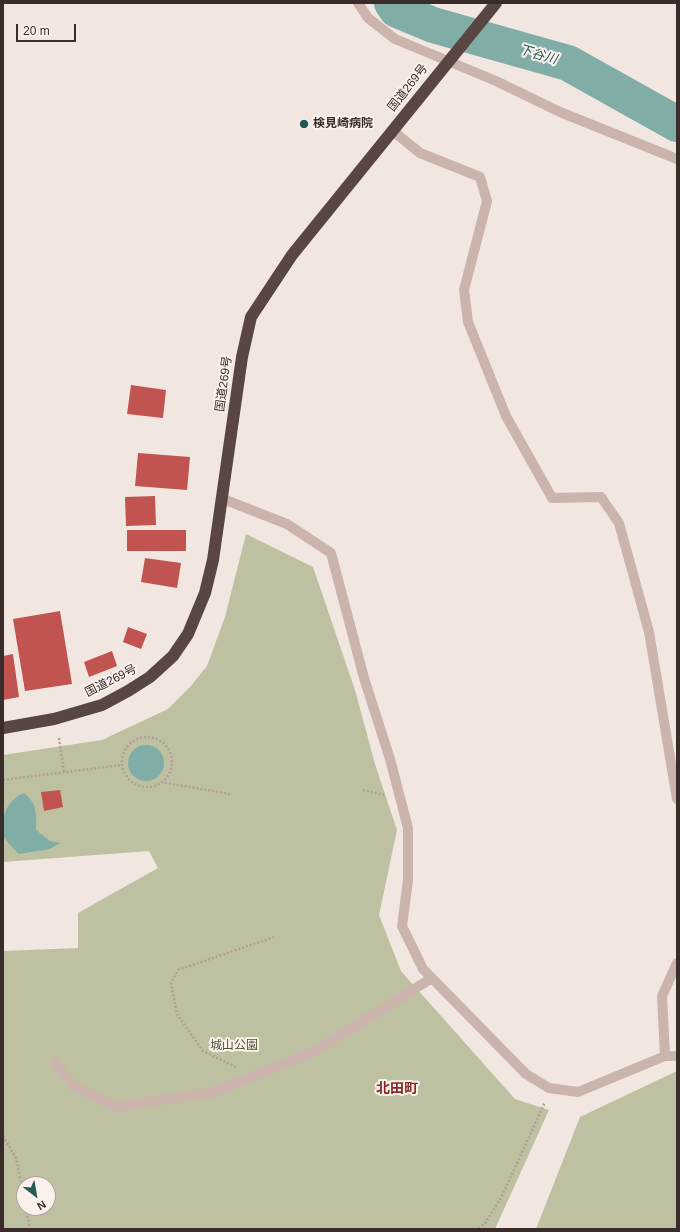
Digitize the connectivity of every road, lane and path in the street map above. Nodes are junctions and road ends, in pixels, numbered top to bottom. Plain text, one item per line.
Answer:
1 (358, 3) edge
2 (496, 3) edge
3 (448, 61) junction
4 (392, 131) junction
5 (677, 159) edge
6 (223, 499) junction
7 (3, 728) edge
8 (59, 738) dead end
9 (122, 765) junction
10 (64, 772) junction
11 (3, 780) edge
12 (161, 782) junction
13 (363, 790) dead end
14 (230, 794) dead end
15 (390, 797) dead end
16 (677, 799) edge
17 (274, 937) dead end
18 (677, 962) edge
19 (432, 978) junction
20 (665, 1056) junction
21 (677, 1056) edge
22 (54, 1062) dead end
23 (255, 1076) junction
24 (546, 1100) dead end
25 (3, 1136) edge
26 (20, 1176) edge
27 (28, 1216) edge
28 (30, 1229) edge
29 (479, 1229) edge

1 - 3 street
2 - 3 highway, 国道269号
3 - 4 highway, 国道269号
3 - 5 street
4 - 6 highway, 国道269号
4 - 16 street
6 - 7 highway, 国道269号
6 - 19 street
8 - 10 path
9 - 10 path
9 - 12 path
9 - 12 path
10 - 11 path
12 - 14 path
13 - 15 path
17 - 23 path
18 - 20 street
19 - 20 street
19 - 23 street
20 - 21 street
22 - 23 street
24 - 29 path
25 - 26 path
27 - 28 path

